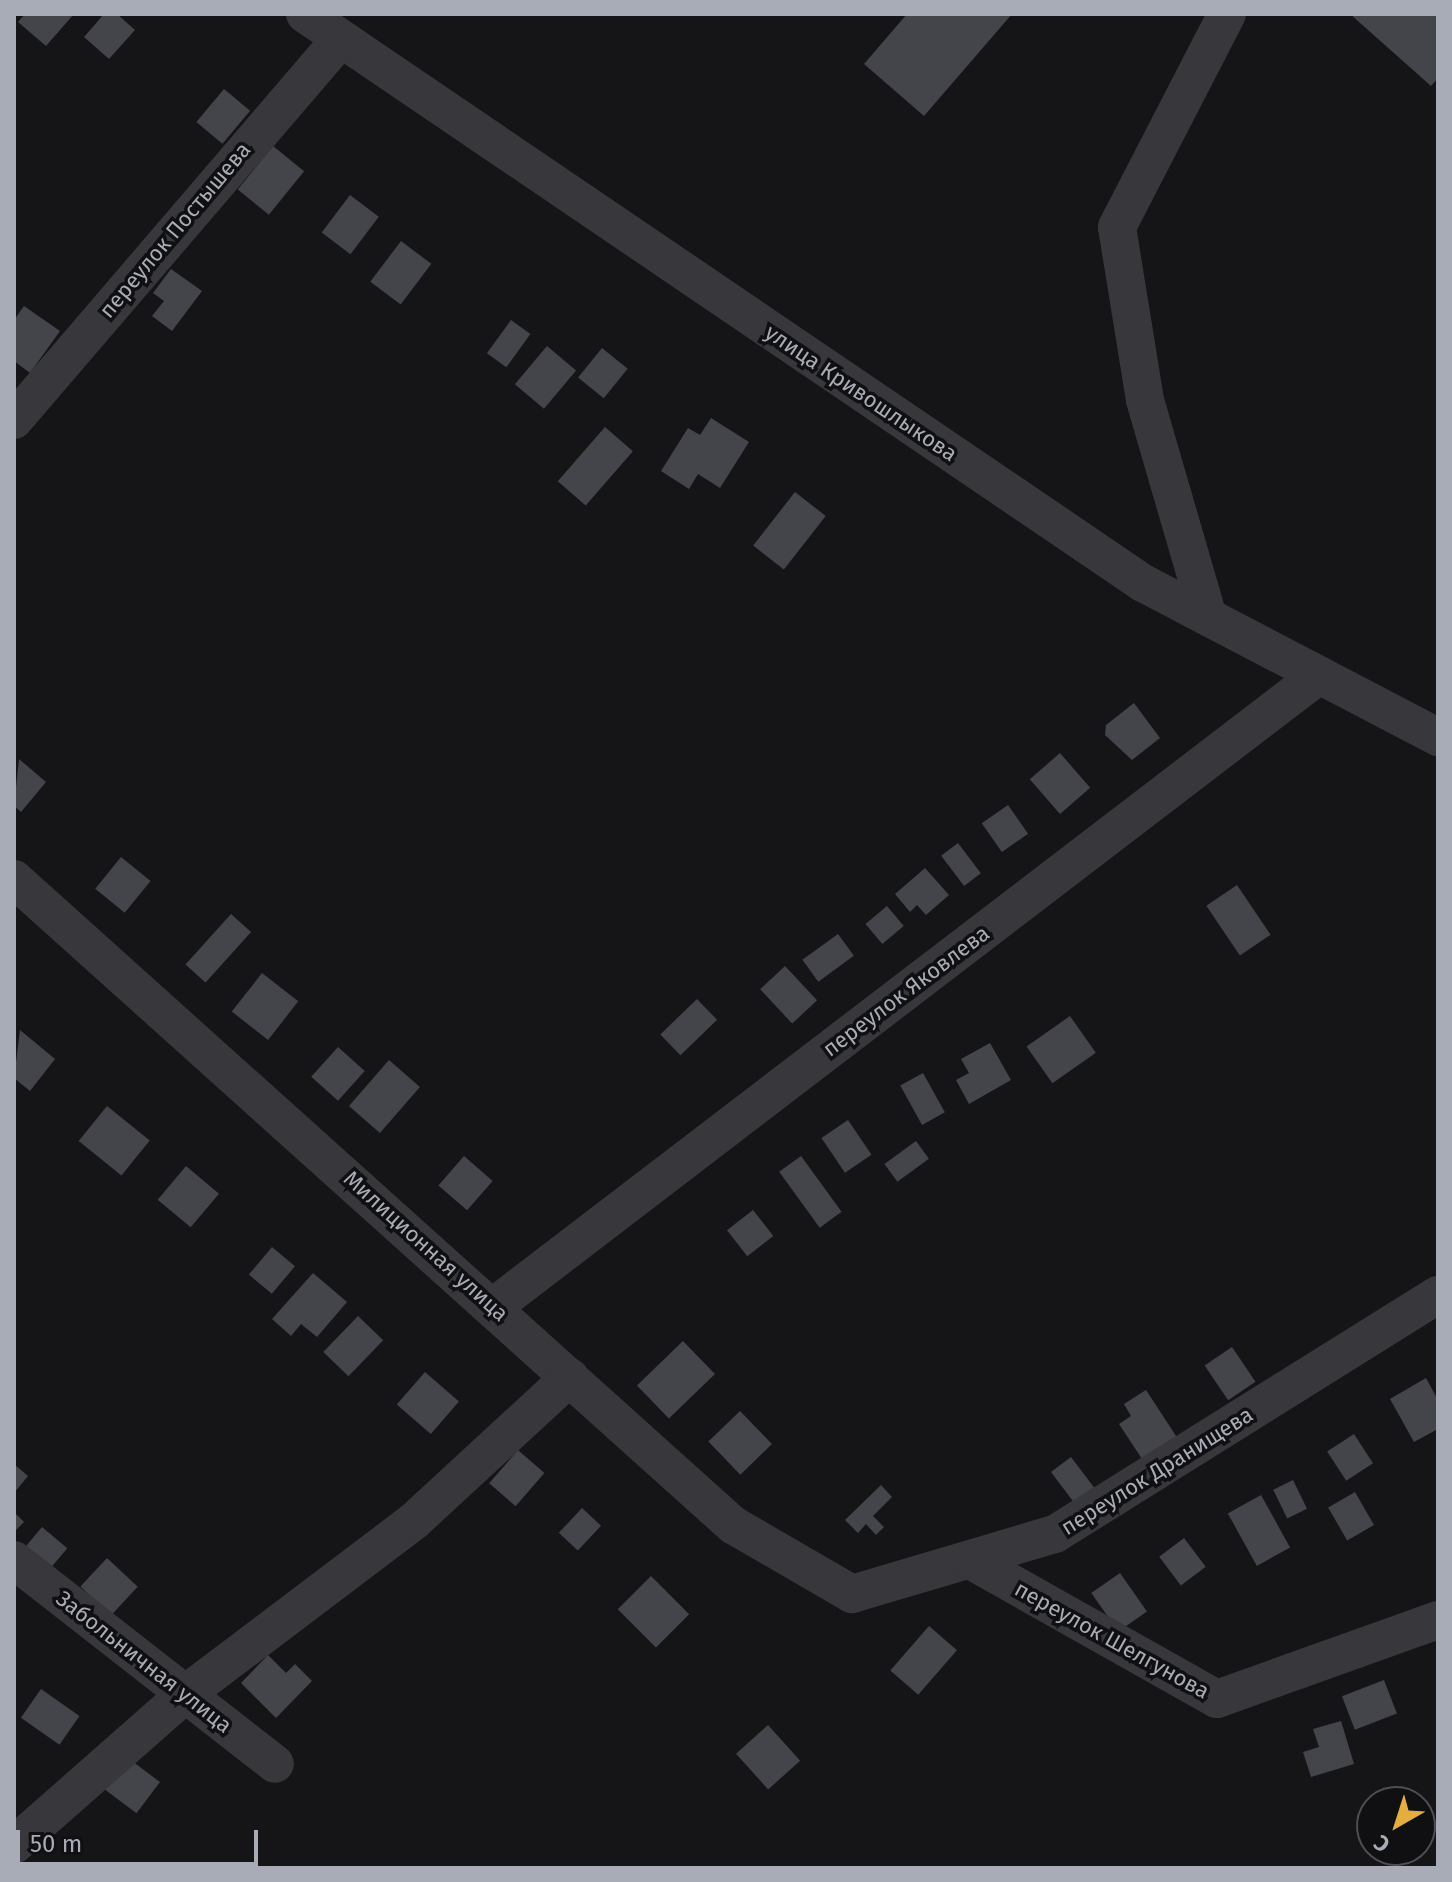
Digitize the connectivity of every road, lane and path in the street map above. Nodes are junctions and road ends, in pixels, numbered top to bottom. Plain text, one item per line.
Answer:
1 (305, 14) edge
2 (1227, 14) edge
3 (338, 42) junction
4 (14, 420) edge
5 (1208, 617) junction
6 (1319, 675) junction
7 (1438, 737) edge
8 (14, 879) edge
9 (1438, 1295) edge
10 (493, 1307) junction
11 (570, 1377) junction
12 (14, 1560) edge
13 (970, 1560) junction
14 (852, 1594) joint
15 (1438, 1620) edge
16 (184, 1695) junction
17 (275, 1764) dead end
18 (14, 1845) edge

1 - 3 street, улица Кривошлыкова
2 - 5 street
3 - 4 street, переулок Постышева
3 - 5 street, улица Кривошлыкова
5 - 6 street, улица Кривошлыкова
6 - 7 street, улица Кривошлыкова
6 - 10 street, переулок Яковлева
8 - 10 street, Милиционная улица
9 - 13 street, переулок Дранищева
10 - 11 street, Милиционная улица
11 - 14 street, Милиционная улица
11 - 16 street
12 - 16 street, Забольничная улица
13 - 14 street, переулок Дранищева
13 - 15 street, переулок Шелгунова
16 - 17 street, Забольничная улица
16 - 18 street

